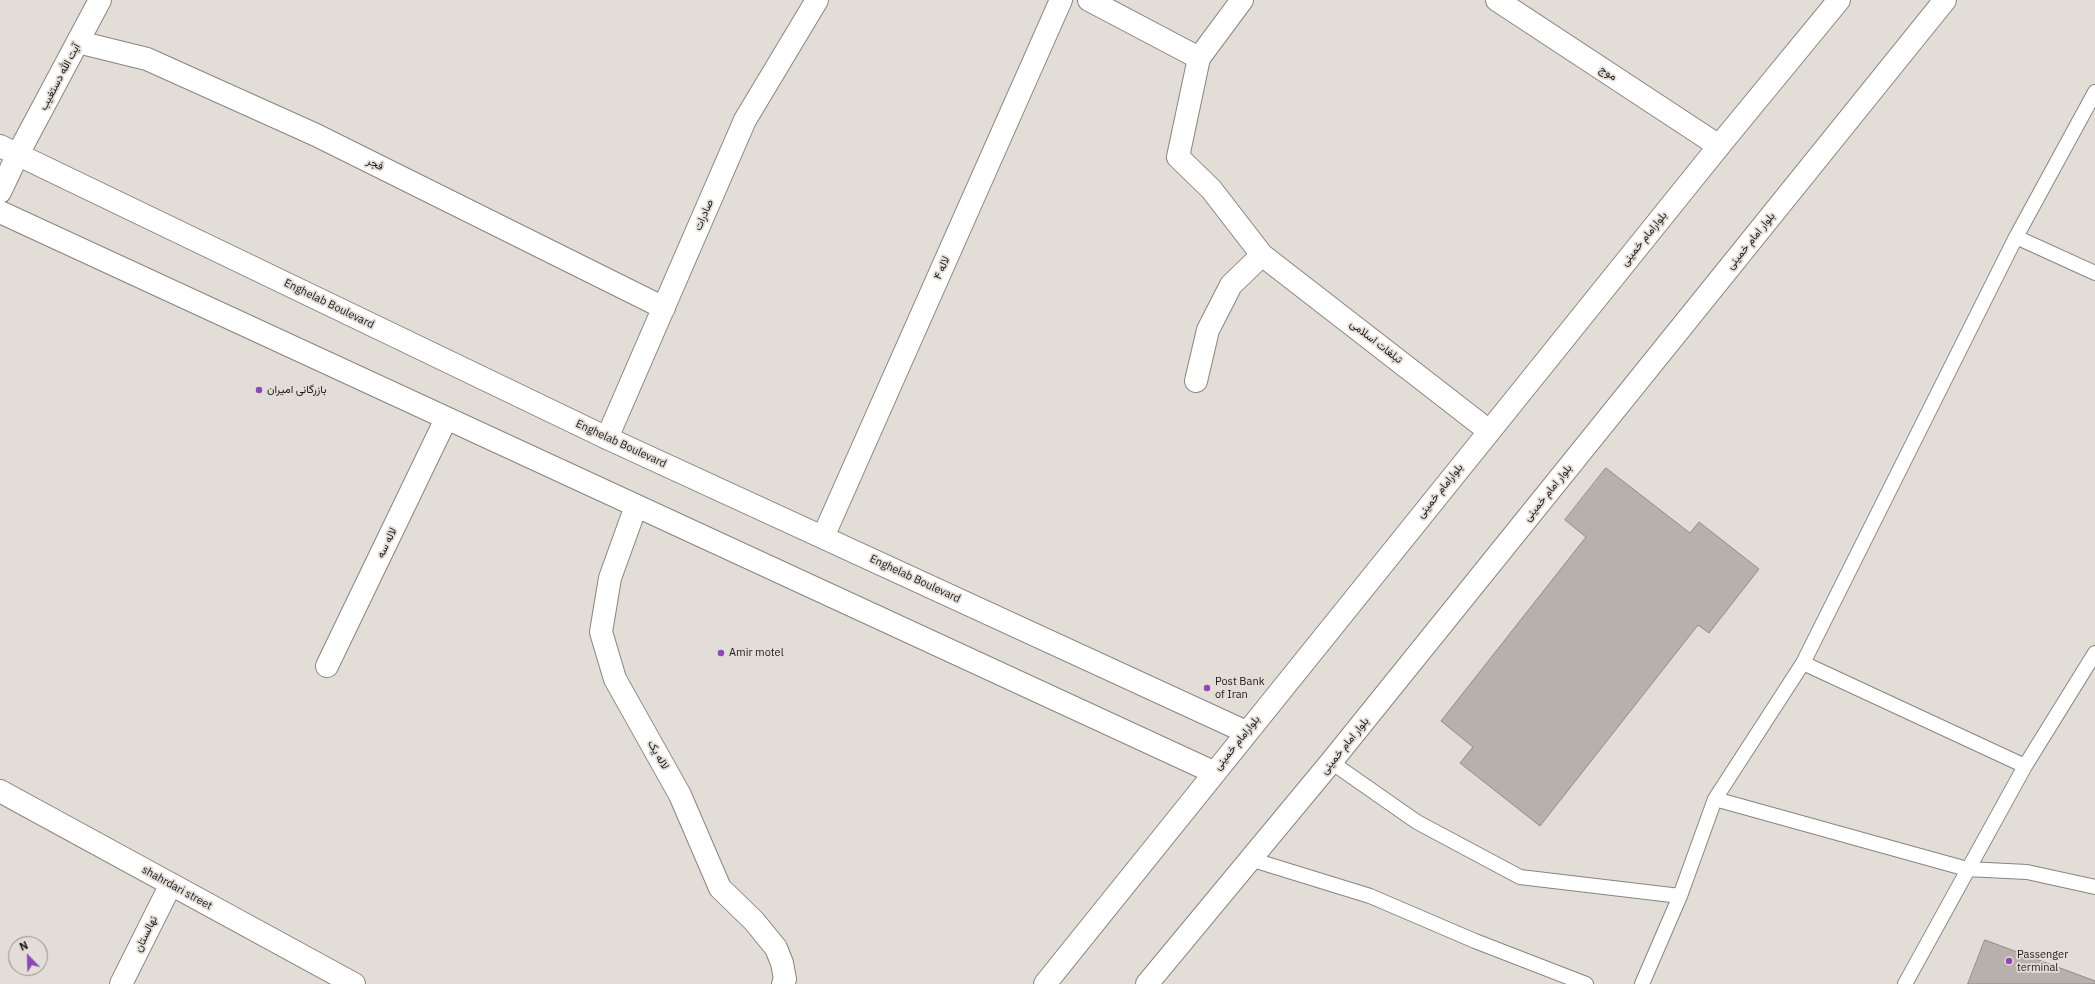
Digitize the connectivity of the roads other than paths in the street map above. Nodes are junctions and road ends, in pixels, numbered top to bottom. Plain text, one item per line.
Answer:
1 (100, 0) edge
2 (817, 0) edge
3 (1061, 0) edge
4 (1089, 0) edge
5 (1242, 0) edge
6 (1497, 0) edge
7 (1839, 0) edge
8 (1945, 0) edge
9 (78, 42) junction
10 (1199, 58) junction
11 (2095, 92) edge
12 (1719, 146) junction
13 (9, 150) edge
14 (0, 192) edge
15 (0, 212) edge
16 (2016, 237) junction
17 (1262, 255) junction
18 (2095, 273) edge
19 (664, 308) junction
20 (1196, 381) dead end
21 (446, 419) junction
22 (1489, 431) junction
23 (607, 438) junction
24 (636, 506) junction
25 (823, 537) junction
26 (2095, 653) edge
27 (1803, 663) junction
28 (327, 666) dead end
29 (1246, 732) junction
30 (1331, 762) junction
31 (2025, 766) junction
32 (1214, 772) junction
33 (0, 791) edge
34 (1715, 799) junction
35 (1250, 859) junction
36 (1967, 870) junction
37 (171, 884) junction
38 (2095, 887) edge
39 (1680, 896) junction
40 (328, 978) edge
41 (121, 984) edge
42 (354, 984) edge
43 (783, 984) edge
44 (1045, 984) edge
45 (1147, 984) edge
46 (1586, 984) edge
47 (1642, 984) edge
48 (1905, 984) edge

1 - 9 main road, آیت الله دستغیب
2 - 19 main road, صادرات
3 - 25 main road, لاله ۴
4 - 10 main road
5 - 10 main road
6 - 12 main road, موج
7 - 12 main road, بلوارامام خمینی
8 - 30 main road, بلوار امام خمینی
9 - 13 main road, آیت الله دستغیب
9 - 19 main road, فجر
10 - 17 main road, تبلغات اسلامی
11 - 16 lane
12 - 22 main road, بلوارامام خمینی
13 - 14 main road, آیت الله دستغیب
13 - 23 main road, Enghelab Boulevard
15 - 21 main road
16 - 18 lane
16 - 27 lane
17 - 20 main road
17 - 22 main road, تبلغات اسلامی
19 - 23 main road, صادرات
21 - 24 main road
21 - 28 main road, لاله سه
22 - 29 main road, بلوارامام خمینی
23 - 25 main road, Enghelab Boulevard
24 - 32 main road
24 - 43 main road, لاله یک
25 - 29 main road, Enghelab Boulevard
26 - 31 lane
27 - 31 lane
27 - 34 lane
29 - 32 main road, بلوارامام خمینی
30 - 35 main road, بلوار امام خمینی
30 - 39 lane
31 - 36 lane
32 - 44 main road, بلوارامام خمینی
33 - 37 main road, shahrdari street
34 - 36 lane
34 - 39 lane
35 - 45 main road, بلوار امام خمینی
35 - 46 lane
36 - 38 lane
36 - 48 lane
37 - 40 main road, shahrdari street
37 - 41 main road, نهالستان
39 - 47 lane
40 - 42 main road, shahrdari street

